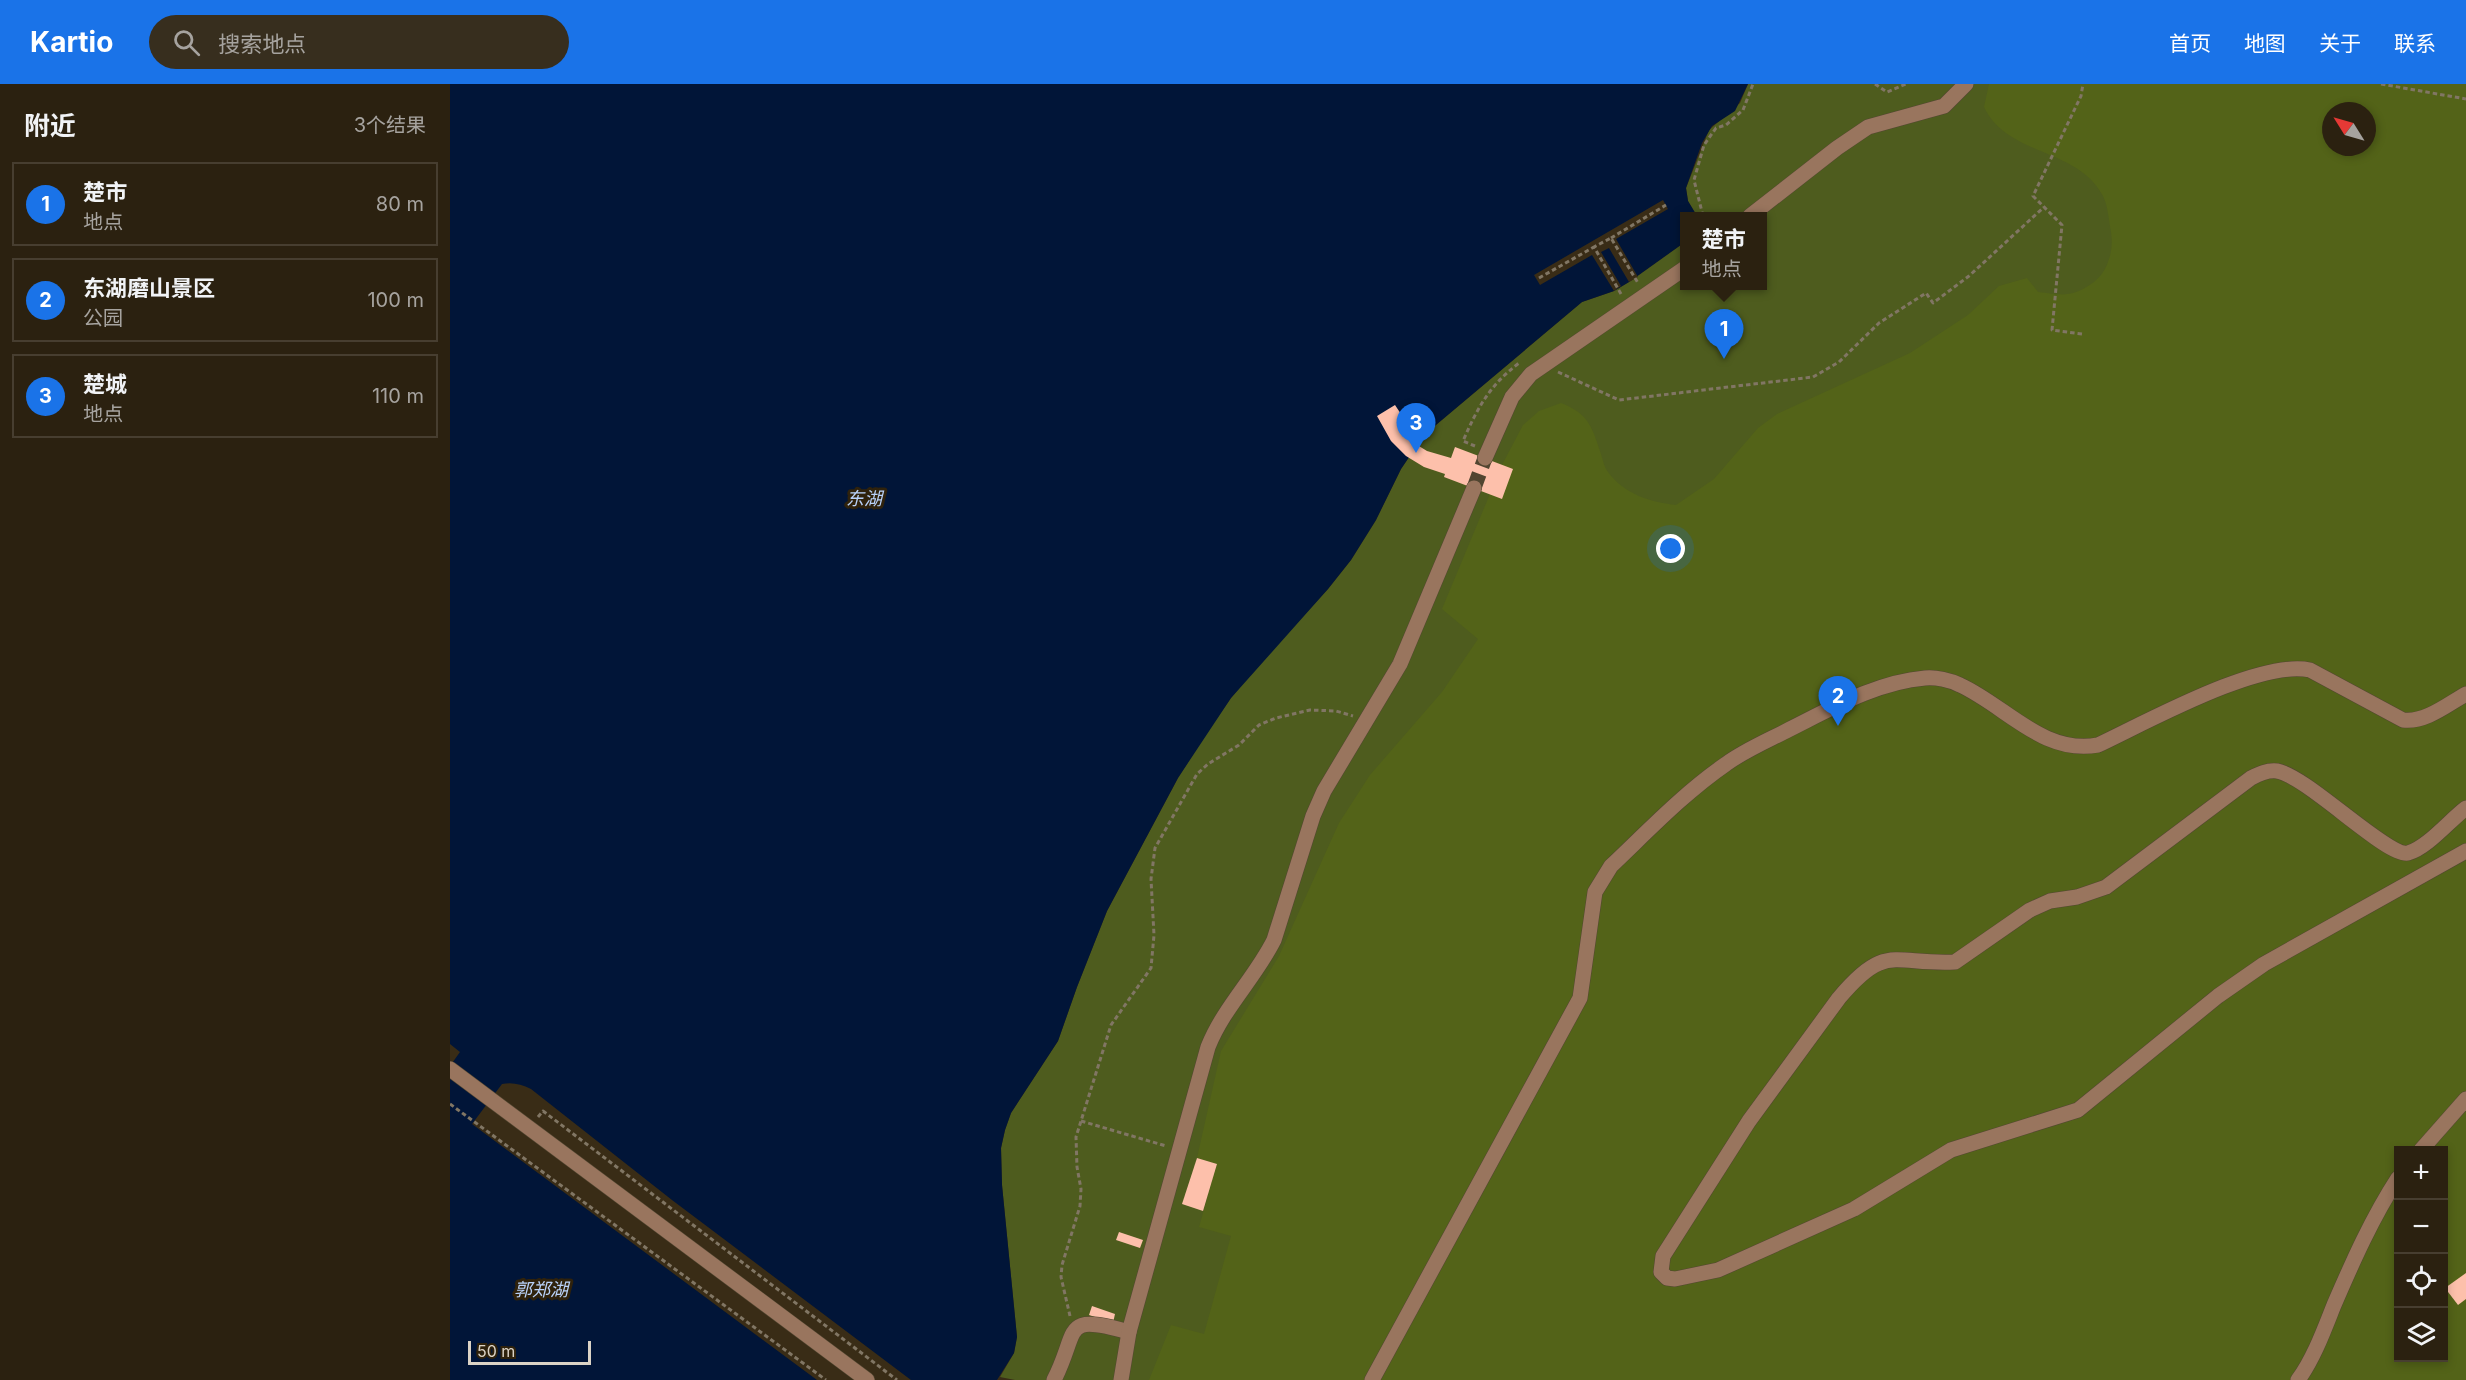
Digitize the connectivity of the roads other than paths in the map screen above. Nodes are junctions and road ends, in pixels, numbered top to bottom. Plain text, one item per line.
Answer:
1 (1966, 84) edge
2 (1755, 212) edge
3 (1680, 271) edge
4 (1485, 459) tunnel mouth
5 (1473, 488) tunnel mouth
6 (2466, 694) edge
7 (2466, 808) edge
8 (2466, 851) edge
9 (450, 1069) edge
10 (2466, 1099) edge
11 (2425, 1146) edge
12 (2394, 1184) edge
13 (1129, 1332) junction
14 (867, 1380) edge
15 (1054, 1380) edge
16 (1121, 1380) edge
17 (1372, 1380) edge
18 (2298, 1380) edge

1 - 2 street
3 - 4 street
5 - 13 street
6 - 17 street
7 - 8 street
9 - 14 street
10 - 11 street
12 - 18 street
13 - 15 street
13 - 16 street

